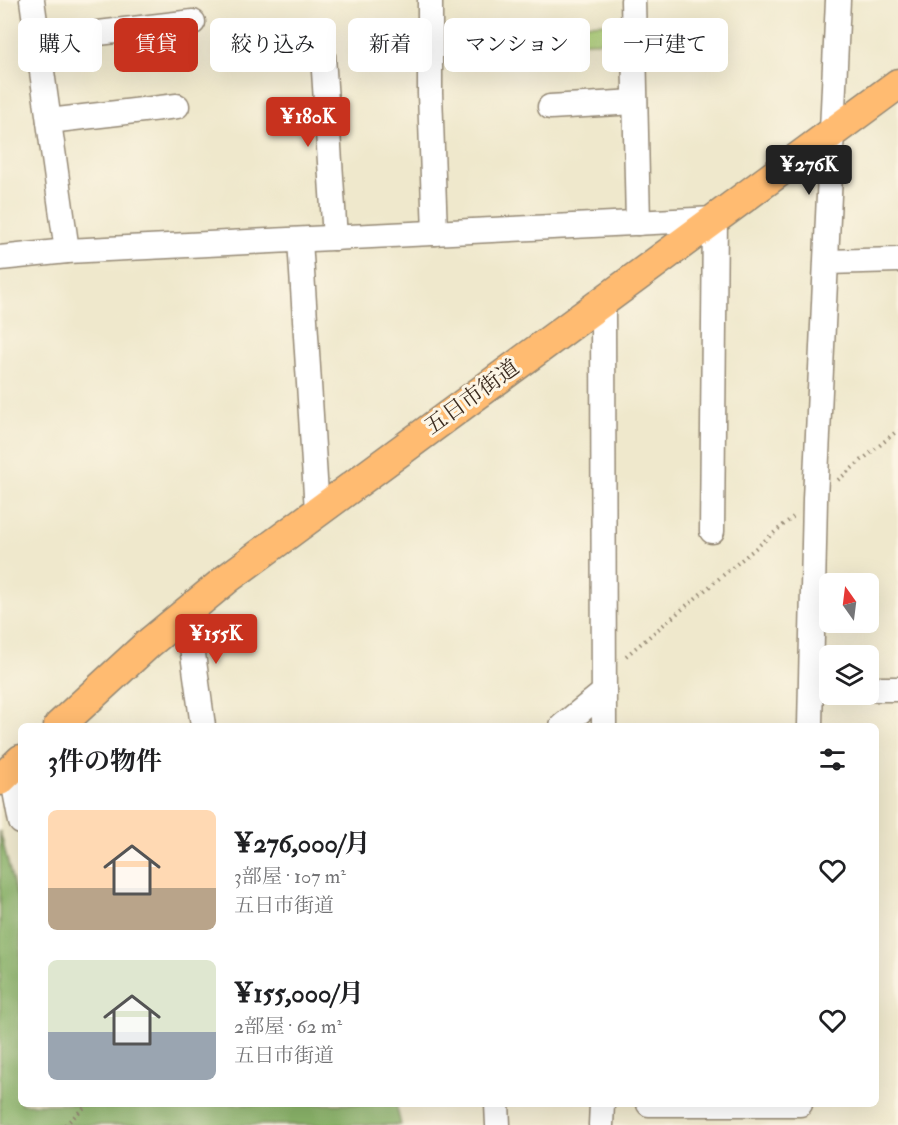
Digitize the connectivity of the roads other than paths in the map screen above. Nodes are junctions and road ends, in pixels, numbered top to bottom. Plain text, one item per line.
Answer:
1 (32, 0) edge
2 (430, 0) edge
3 (633, 0) edge
4 (838, 0) edge
5 (35, 18) edge
6 (42, 72) edge
7 (328, 72) edge
8 (898, 84) edge
9 (635, 102) junction
10 (177, 106) dead end
11 (550, 107) dead end
12 (49, 122) junction
13 (832, 131) junction
14 (715, 219) junction
15 (638, 223) junction
16 (435, 233) junction
17 (335, 238) junction
18 (300, 240) junction
19 (67, 251) junction
20 (0, 258) edge
21 (898, 260) edge
22 (828, 262) junction
23 (603, 302) junction
24 (317, 511) junction
25 (712, 531) dead end
26 (187, 610) junction
27 (819, 651) edge
28 (605, 683) junction
29 (898, 688) edge
30 (879, 689) edge
31 (819, 693) edge
32 (62, 723) edge
33 (203, 723) edge
34 (565, 723) edge
35 (604, 723) edge
36 (811, 723) edge
37 (11, 770) edge
38 (18, 806) edge
39 (497, 1107) edge
40 (602, 1107) edge
41 (800, 1107) edge
42 (498, 1125) edge
43 (601, 1125) edge
44 (800, 1125) edge

1 - 5 street
2 - 16 street
3 - 9 street
4 - 13 street
6 - 12 street
7 - 17 street
8 - 13 main road, 五日市街道
9 - 11 street
9 - 15 street
10 - 12 street
12 - 19 street
13 - 14 main road, 五日市街道
13 - 22 street
14 - 15 street
14 - 23 main road, 五日市街道
14 - 25 street
15 - 16 street
16 - 17 street
17 - 18 street
18 - 19 street
18 - 24 street
19 - 20 street
21 - 22 street
22 - 27 street
23 - 24 main road, 五日市街道
23 - 28 street
24 - 26 main road, 五日市街道
26 - 32 main road, 五日市街道
26 - 33 street
28 - 34 street
28 - 35 street
29 - 30 street
31 - 36 street
37 - 38 street
39 - 42 street
40 - 43 street
41 - 44 street

